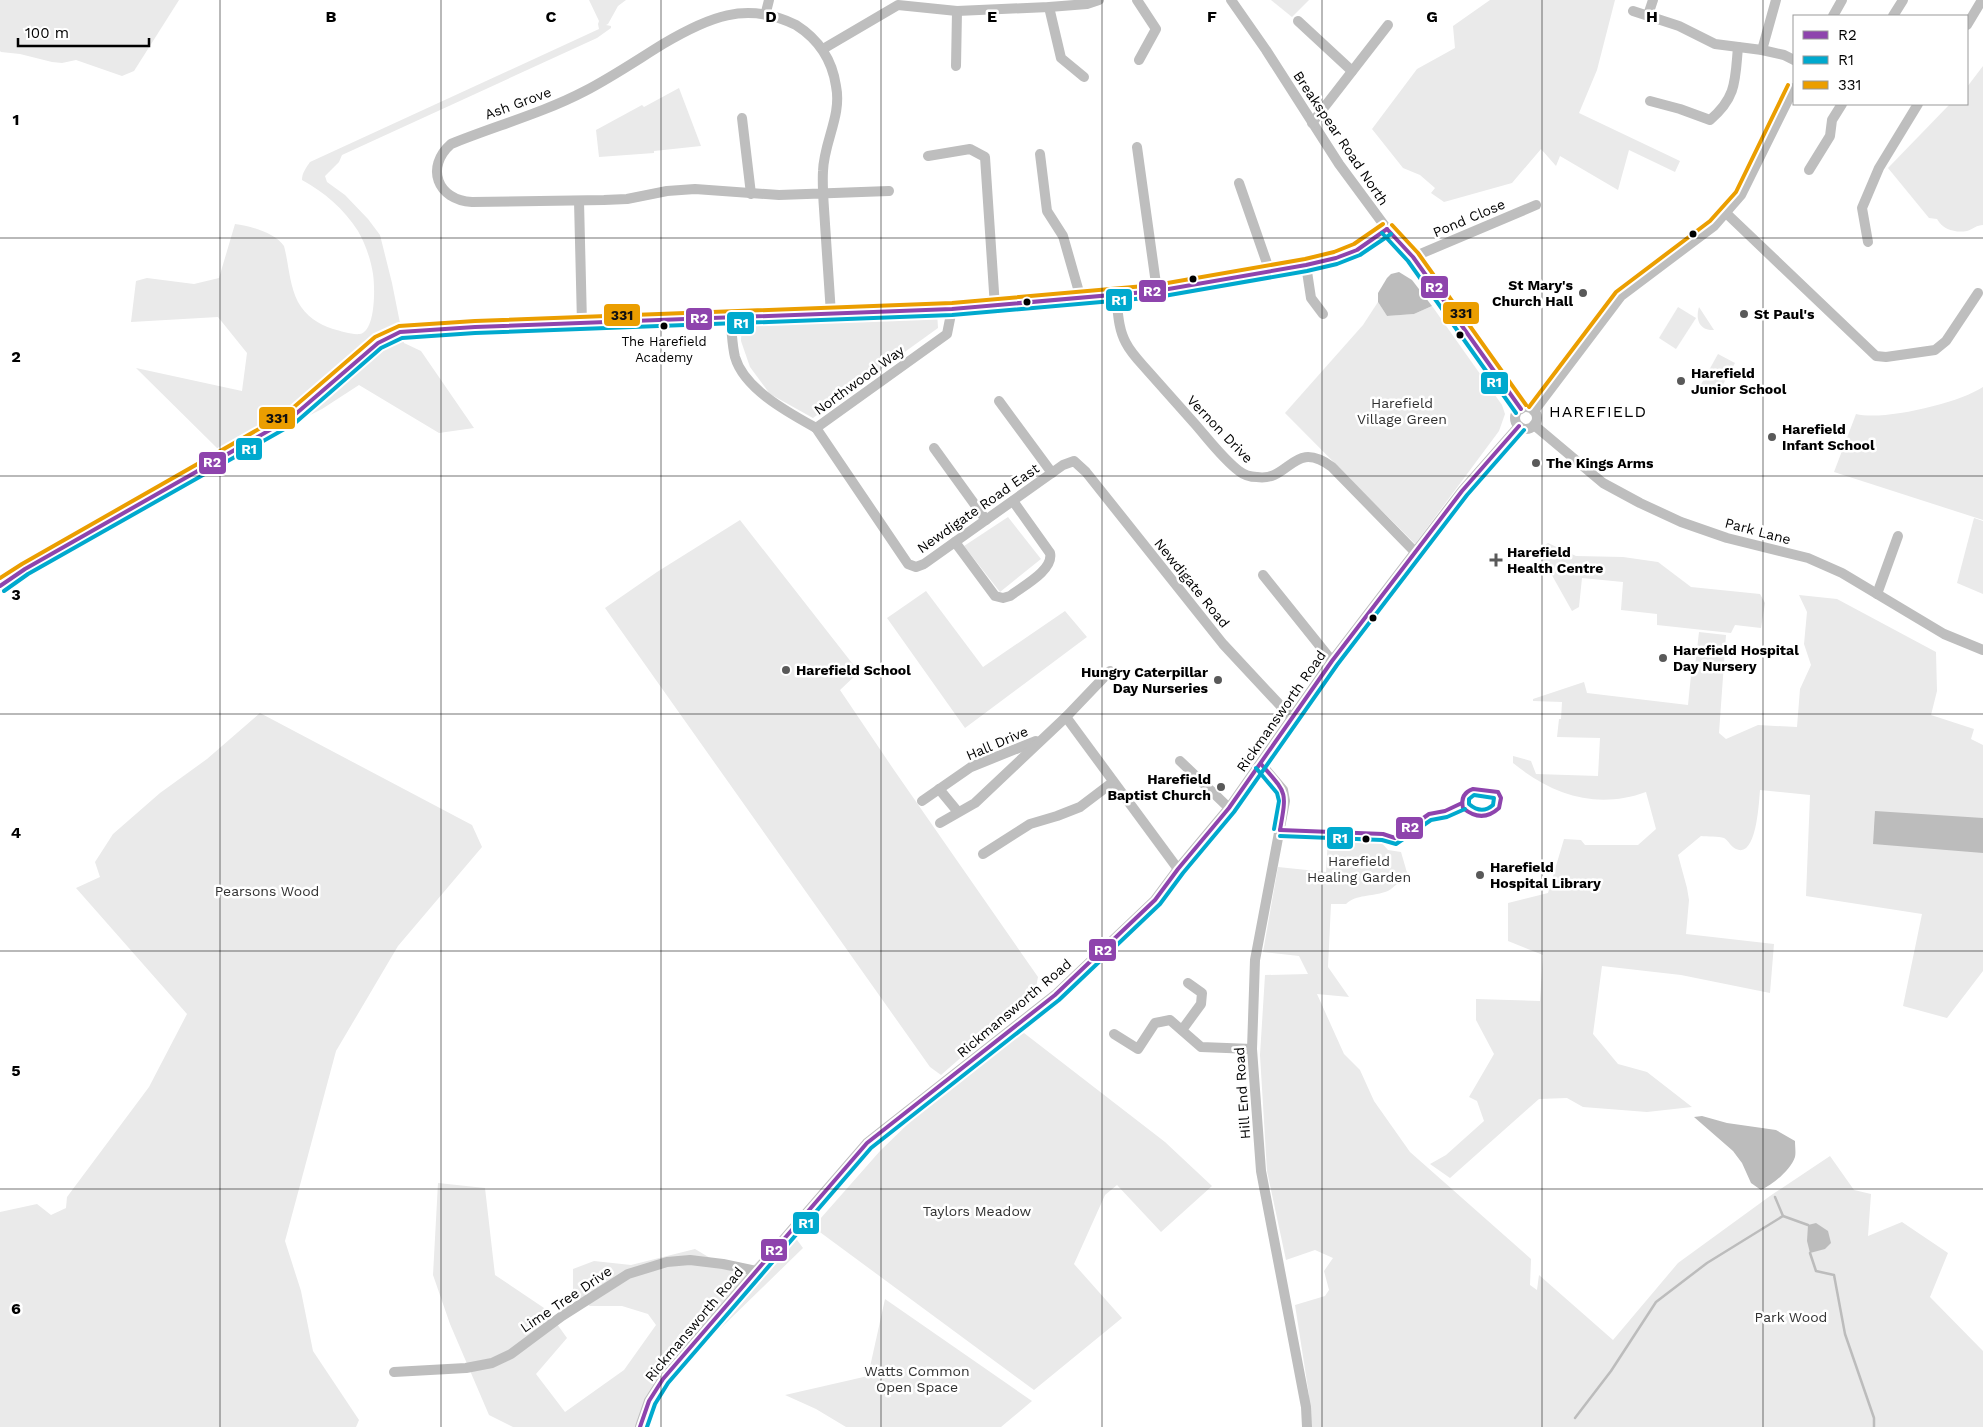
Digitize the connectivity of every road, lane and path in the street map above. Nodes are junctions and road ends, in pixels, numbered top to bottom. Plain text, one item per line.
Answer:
1 (769, 0) edge
2 (1099, 0) edge
3 (1137, 0) edge
4 (1231, 0) edge
5 (1653, 0) edge
6 (1776, 0) edge
7 (1842, 0) edge
8 (1902, 0) edge
9 (1982, 0) edge
10 (898, 3) edge
11 (1062, 3) edge
12 (1049, 7) junction
13 (957, 11) junction
14 (1634, 11) dead end
15 (766, 12) junction
16 (1648, 15) junction
17 (1834, 15) edge
18 (1894, 15) edge
19 (1298, 21) dead end
20 (1968, 23) edge
21 (1388, 25) dead end
22 (1738, 47) junction
23 (823, 49) junction
24 (1762, 50) junction
25 (1139, 60) dead end
26 (1793, 60) edge
27 (956, 66) dead end
28 (1352, 71) junction
29 (1084, 77) dead end
30 (1793, 90) edge
31 (1650, 101) dead end
32 (1841, 105) edge
33 (1917, 105) edge
34 (742, 118) dead end
35 (1312, 123) junction
36 (1137, 147) dead end
37 (1040, 154) dead end
38 (928, 156) dead end
39 (1809, 170) dead end
40 (1239, 183) dead end
41 (889, 191) dead end
42 (751, 194) junction
43 (823, 194) junction
44 (579, 201) junction
45 (1536, 205) dead end
46 (1726, 213) junction
47 (1388, 229) junction
48 (1868, 242) dead end
49 (1413, 257) junction
50 (1306, 265) junction
51 (1270, 272) junction
52 (1158, 291) junction
53 (1978, 293) dead end
54 (1116, 295) junction
55 (1081, 299) junction
56 (995, 307) junction
57 (952, 309) junction
58 (831, 314) junction
59 (1323, 314) dead end
60 (730, 318) junction
61 (582, 322) junction
62 (999, 401) dead end
63 (1521, 409) junction
64 (1534, 411) junction
65 (1534, 425) junction
66 (1519, 426) junction
67 (816, 428) junction
68 (934, 448) dead end
69 (1074, 461) joint
70 (1052, 473) junction
71 (1013, 501) junction
72 (986, 520) junction
73 (1898, 536) dead end
74 (956, 542) junction
75 (1416, 553) junction
76 (1263, 575) dead end
77 (0, 586) edge
78 (1877, 594) junction
79 (1983, 650) edge
80 (1332, 661) junction
81 (1110, 671) dead end
82 (1066, 717) junction
83 (1292, 718) junction
84 (1042, 739) junction
85 (1180, 761) dead end
86 (1262, 764) junction
87 (1113, 782) junction
88 (939, 789) junction
89 (922, 801) dead end
90 (1229, 808) junction
91 (958, 812) junction
92 (940, 823) dead end
93 (983, 854) dead end
94 (1178, 869) junction
95 (1188, 983) dead end
96 (1182, 1030) junction
97 (1114, 1034) dead end
98 (1252, 1049) junction
99 (756, 1271) junction
100 (394, 1372) dead end
101 (640, 1427) edge
102 (1307, 1427) edge

1 - 15 street
2 - 11 street
3 - 25 street
4 - 35 street, Breakspear Road North
5 - 16 street
6 - 24 street
7 - 17 street
8 - 18 street
9 - 20 street
10 - 13 street
10 - 23 street
11 - 12 street
12 - 13 street
12 - 29 street
13 - 27 street
14 - 16 street
15 - 23 street, Ash Grove
15 - 44 street, Ash Grove
16 - 22 street
19 - 28 street
21 - 28 street
22 - 24 street
22 - 31 street
23 - 43 street, Ash Grove
24 - 26 street
28 - 35 street
30 - 46 street
32 - 39 street
33 - 48 street
34 - 42 street
35 - 47 street, Breakspear Road North
36 - 52 street
37 - 55 street
38 - 56 street
40 - 51 street
41 - 43 street
42 - 43 street, Ash Grove
42 - 44 street, Ash Grove
43 - 58 street, Ash Grove
44 - 61 street
45 - 49 street, Pond Close
46 - 53 street
46 - 64 street
47 - 49 street, Breakspear Road North
47 - 50 street
49 - 63 street, Breakspear Road North
50 - 51 street
50 - 59 street
51 - 52 street
52 - 54 street
54 - 55 street
54 - 75 street, Vernon Drive
55 - 56 street
56 - 57 street
57 - 58 street
57 - 67 street, Northwood Way
58 - 60 street
60 - 61 street
60 - 67 street, Northwood Way
61 - 77 street
62 - 70 street
63 - 64 street
63 - 66 street
64 - 65 street
65 - 66 street
65 - 78 street, Park Lane
66 - 75 street, Rickmansworth Road
67 - 74 street, Newdigate Road East
68 - 72 street
69 - 70 street, Newdigate Road East
69 - 83 street, Newdigate Road
70 - 71 street, Newdigate Road East
71 - 72 street, Newdigate Road East
71 - 74 street
72 - 74 street, Newdigate Road East
73 - 78 street
75 - 80 street, Rickmansworth Road
76 - 80 street
78 - 79 street, Park Lane
80 - 83 street, Rickmansworth Road
81 - 82 street, Hall Drive
82 - 84 street, Hall Drive
82 - 87 street
83 - 86 street, Rickmansworth Road
84 - 88 street, Hall Drive
84 - 91 street, Hall Drive
85 - 90 street
86 - 90 street, Rickmansworth Road
86 - 98 street, Hill End Road
87 - 93 street
87 - 94 street
88 - 89 street, Hall Drive
88 - 91 street
90 - 94 street, Rickmansworth Road
91 - 92 street, Hall Drive
94 - 99 street, Rickmansworth Road
95 - 96 street
96 - 97 street
96 - 98 street
98 - 102 street, Hill End Road
99 - 100 street, Lime Tree Drive
99 - 101 street, Rickmansworth Road

